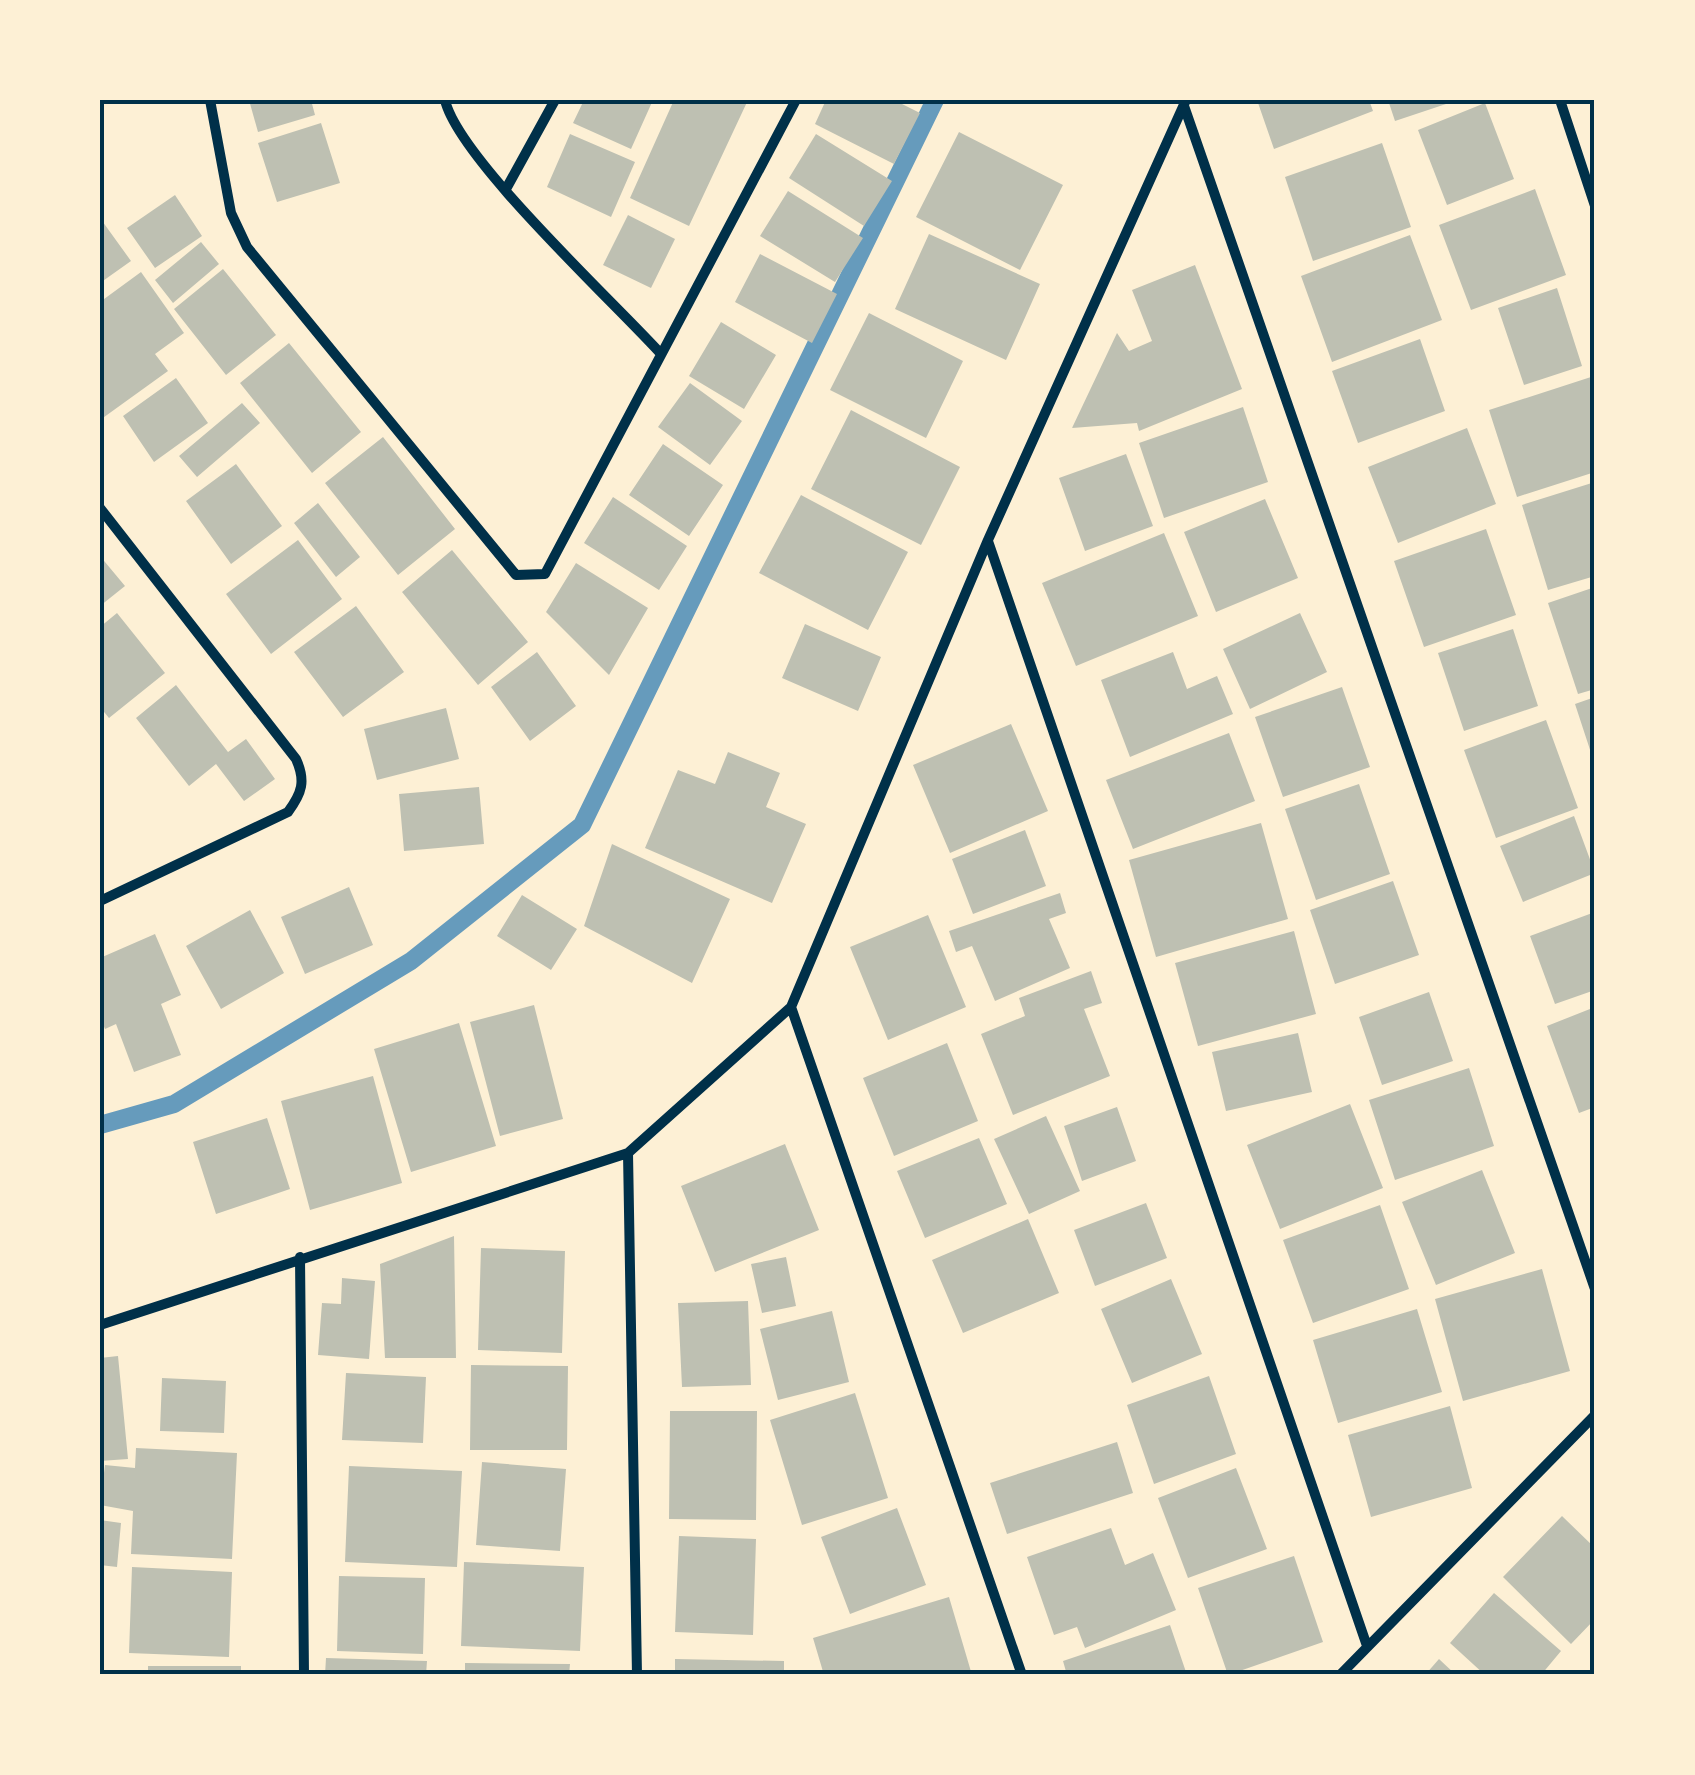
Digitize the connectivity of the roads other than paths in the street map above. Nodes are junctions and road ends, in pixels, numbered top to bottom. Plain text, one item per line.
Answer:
1 (210, 100) edge
2 (446, 100) edge
3 (555, 100) edge
4 (796, 100) edge
5 (1560, 100) edge
6 (1185, 102) edge
7 (506, 189) junction
8 (1595, 206) edge
9 (661, 354) junction
10 (100, 508) edge
11 (988, 540) junction
12 (100, 901) edge
13 (791, 1007) junction
14 (628, 1153) junction
15 (300, 1257) junction
16 (1595, 1289) edge
17 (100, 1325) edge
18 (1595, 1415) edge
19 (1367, 1646) junction
20 (304, 1675) edge
21 (637, 1675) edge
22 (1022, 1675) edge
23 (1340, 1675) edge

1 - 9 street
2 - 7 street
3 - 7 street
4 - 9 street
5 - 8 street
6 - 11 street
6 - 16 street
7 - 9 street
10 - 12 street
11 - 13 street
11 - 19 street
13 - 14 street
13 - 22 street
14 - 15 street
14 - 21 street
15 - 17 street
15 - 20 street
18 - 19 street
19 - 23 street

